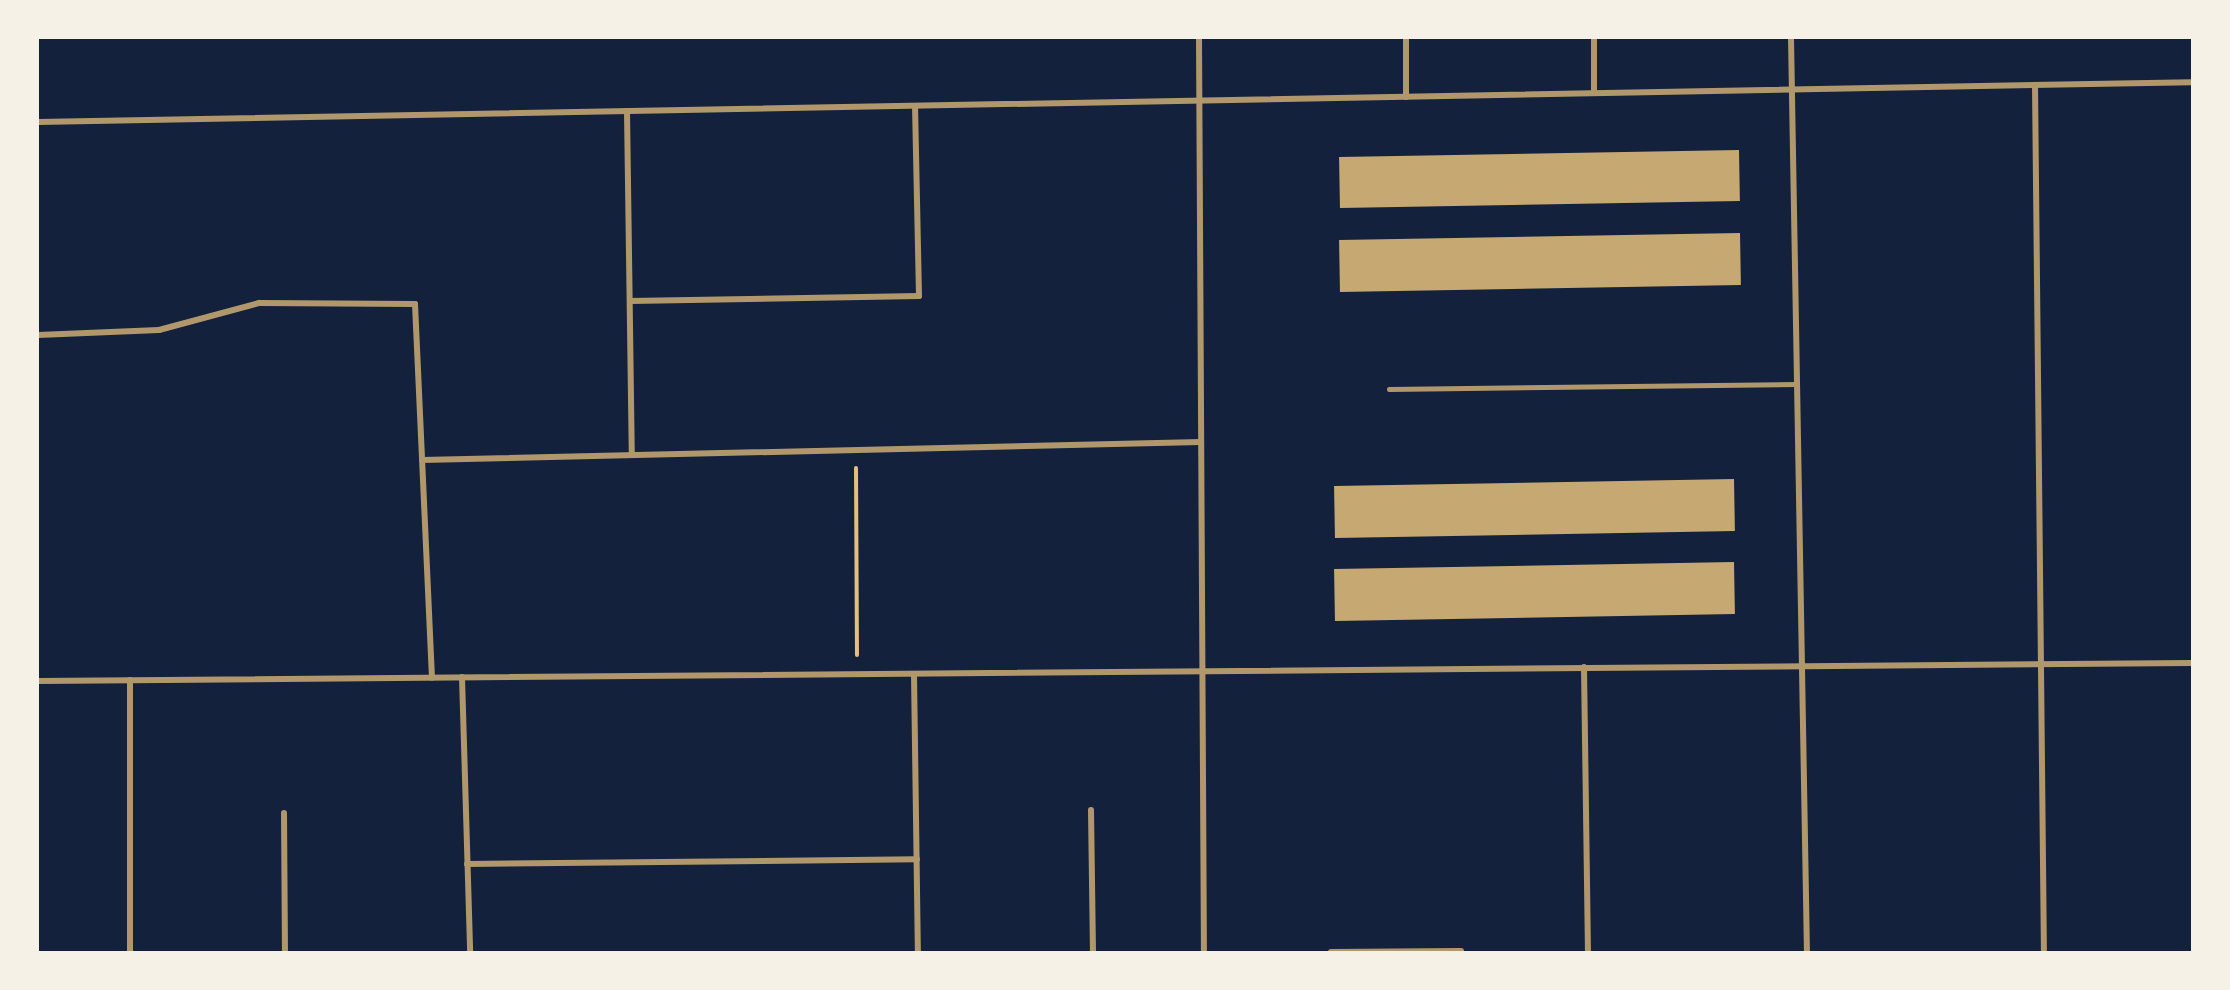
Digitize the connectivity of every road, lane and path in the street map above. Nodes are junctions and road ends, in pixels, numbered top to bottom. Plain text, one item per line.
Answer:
1 (1199, 38) edge
2 (1406, 38) edge
3 (1594, 38) edge
4 (1791, 38) edge
5 (2193, 82) edge
6 (2035, 85) junction
7 (1792, 90) junction
8 (1594, 93) junction
9 (1406, 97) junction
10 (1200, 100) junction
11 (915, 106) junction
12 (627, 111) junction
13 (38, 122) edge
14 (630, 301) junction
15 (38, 335) edge
16 (1797, 384) junction
17 (1389, 389) dead end
18 (1201, 442) junction
19 (856, 449) junction
20 (632, 453) junction
21 (422, 460) junction
22 (2193, 663) edge
23 (2042, 664) junction
24 (1802, 666) junction
25 (1584, 667) junction
26 (1202, 672) junction
27 (857, 674) junction
28 (914, 674) junction
29 (462, 677) junction
30 (432, 678) junction
31 (130, 680) junction
32 (38, 681) edge
33 (1091, 810) dead end
34 (284, 813) dead end
35 (917, 859) junction
36 (467, 864) junction
37 (1461, 951) dead end
38 (130, 952) edge
39 (285, 952) edge
40 (470, 952) edge
41 (918, 952) edge
42 (1093, 952) edge
43 (1204, 952) edge
44 (1330, 952) edge
45 (1588, 952) edge
46 (1807, 952) edge
47 (2044, 952) edge

1 - 10 street
2 - 9 street
3 - 8 street
4 - 7 street
5 - 6 street
6 - 7 street
6 - 23 street
7 - 8 street
7 - 16 street
8 - 9 street
9 - 10 street
10 - 11 street
10 - 18 street
11 - 12 street
11 - 14 street
12 - 13 street
12 - 14 street
14 - 20 street
15 - 21 street
16 - 17 lane
16 - 24 street
18 - 19 street
18 - 26 street
19 - 20 street
19 - 27 path
20 - 21 street
21 - 30 street
22 - 23 street
23 - 24 street
23 - 47 street
24 - 25 street
24 - 46 street
25 - 26 street
25 - 45 street
26 - 28 street
26 - 43 street
27 - 28 street
27 - 29 street
28 - 35 street
29 - 30 street
29 - 36 street
30 - 31 street
31 - 32 street
31 - 38 street
33 - 42 street
34 - 39 street
35 - 36 street
35 - 41 street
36 - 40 street
37 - 44 street

